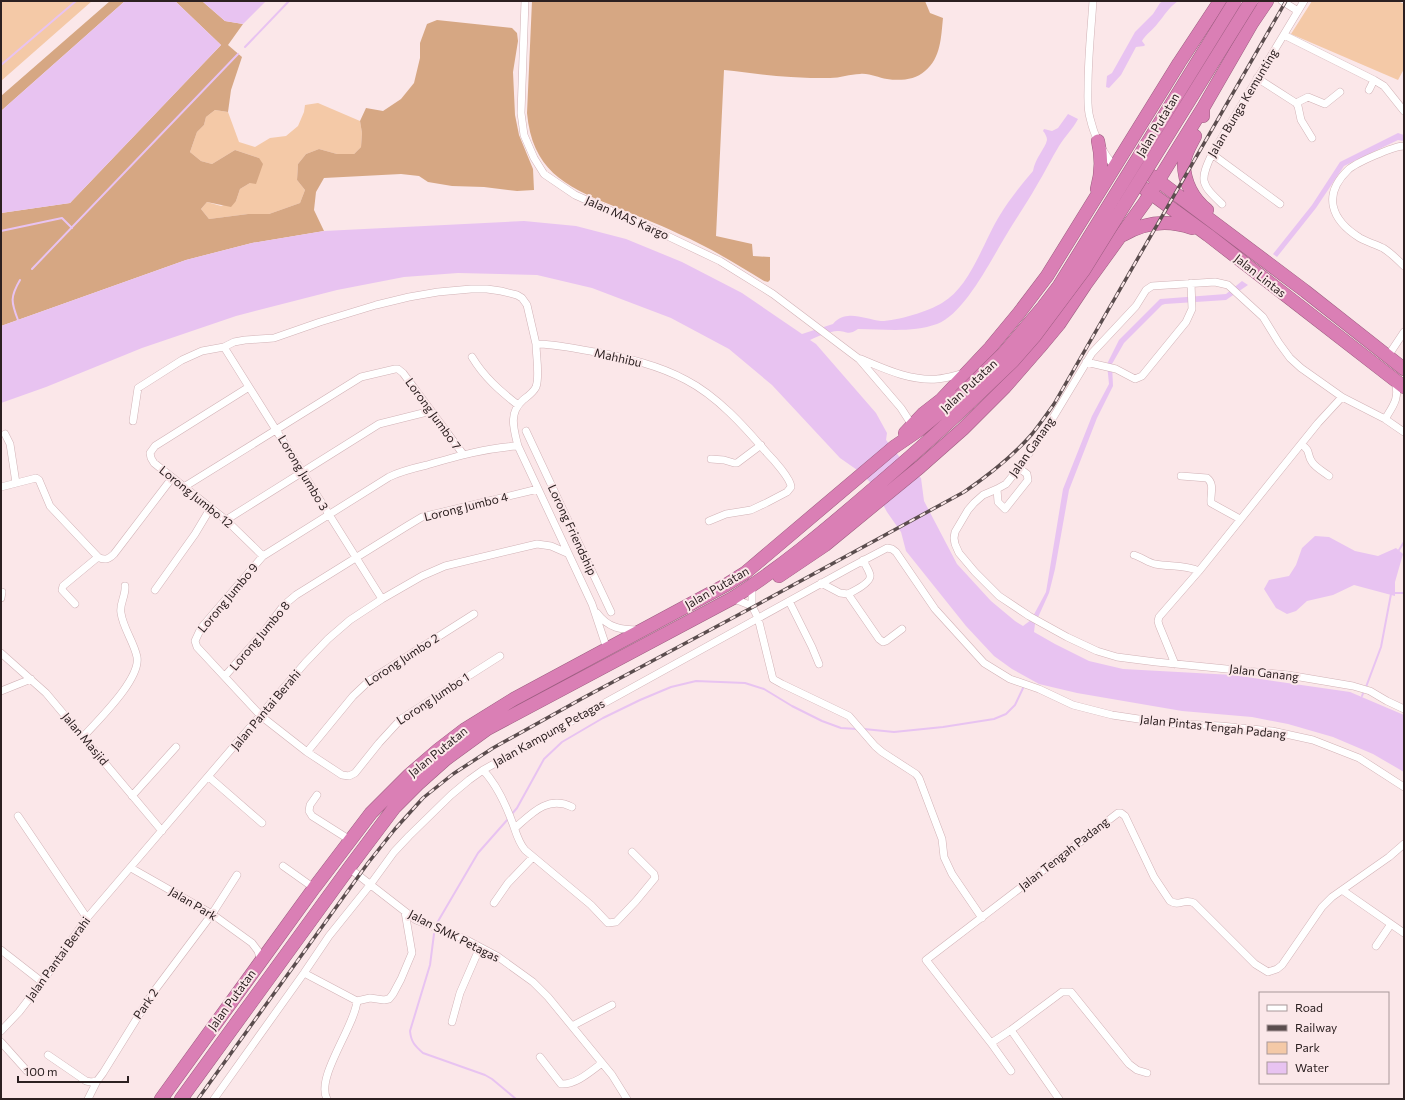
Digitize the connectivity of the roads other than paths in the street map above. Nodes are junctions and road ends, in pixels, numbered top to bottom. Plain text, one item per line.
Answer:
1 (525, 1) edge
2 (1093, 1) edge
3 (1220, 1) edge
4 (1235, 1) edge
5 (1251, 1) edge
6 (1266, 1) edge
7 (1282, 1) edge
8 (1304, 1) edge
9 (1298, 11) junction
10 (1284, 35) junction
11 (1258, 78) junction
12 (1374, 80) junction
13 (1369, 90) dead end
14 (1340, 92) dead end
15 (1296, 103) junction
16 (1203, 108) junction
17 (1404, 111) edge
18 (1312, 138) dead end
19 (1098, 141) junction
20 (1404, 146) edge
21 (1212, 154) junction
22 (1122, 156) junction
23 (1115, 167) junction
24 (1158, 181) junction
25 (1102, 188) junction
26 (1150, 194) junction
27 (1222, 204) dead end
28 (1280, 204) dead end
29 (1088, 209) junction
30 (1139, 210) junction
31 (1206, 218) junction
32 (1226, 233) junction
33 (1208, 236) junction
34 (1120, 237) junction
35 (1404, 266) edge
36 (1191, 286) junction
37 (1404, 332) edge
38 (536, 344) junction
39 (224, 347) junction
40 (1388, 356) junction
41 (472, 357) dead end
42 (859, 359) junction
43 (1086, 362) junction
44 (1404, 369) edge
45 (969, 372) junction
46 (1399, 383) edge
47 (249, 387) junction
48 (1342, 397) junction
49 (1404, 398) edge
50 (964, 400) junction
51 (1396, 402) junction
52 (518, 406) junction
53 (431, 411) junction
54 (1385, 419) junction
55 (134, 421) dead end
56 (912, 425) junction
57 (276, 429) junction
58 (526, 431) dead end
59 (1404, 432) edge
60 (5, 434) dead end
61 (1301, 444) junction
62 (761, 445) junction
63 (894, 447) junction
64 (534, 448) junction
65 (520, 449) junction
66 (463, 454) junction
67 (711, 459) dead end
68 (1019, 468) junction
69 (302, 472) junction
70 (1182, 476) dead end
71 (1329, 476) dead end
72 (172, 478) junction
73 (16, 483) junction
74 (1, 487) edge
75 (184, 487) junction
76 (538, 489) junction
77 (997, 489) junction
78 (210, 509) junction
79 (328, 515) junction
80 (1240, 519) junction
81 (226, 520) junction
82 (709, 522) dead end
83 (822, 540) junction
84 (567, 553) junction
85 (1134, 555) dead end
86 (263, 556) junction
87 (98, 557) junction
88 (355, 558) junction
89 (863, 560) junction
90 (1198, 571) junction
91 (821, 583) junction
92 (125, 586) dead end
93 (155, 590) dead end
94 (752, 592) junction
95 (848, 594) junction
96 (382, 599) junction
97 (737, 600) junction
98 (789, 601) junction
99 (75, 604) dead end
100 (592, 604) junction
101 (720, 605) junction
102 (752, 606) junction
103 (611, 612) dead end
104 (474, 614) dead end
105 (758, 618) junction
106 (902, 629) dead end
107 (642, 630) junction
108 (607, 649) junction
109 (1, 653) edge
110 (500, 656) dead end
111 (819, 664) dead end
112 (1175, 664) junction
113 (225, 676) junction
114 (31, 679) junction
115 (1016, 681) joint
116 (1, 691) edge
117 (1404, 709) edge
118 (261, 716) junction
119 (83, 737) junction
120 (176, 747) dead end
121 (307, 752) junction
122 (483, 770) junction
123 (209, 777) junction
124 (1404, 787) edge
125 (317, 795) dead end
126 (132, 796) junction
127 (572, 807) dead end
128 (18, 816) dead end
129 (262, 822) dead end
130 (515, 828) junction
131 (162, 831) junction
132 (350, 840) junction
133 (1404, 844) edge
134 (632, 852) dead end
135 (532, 858) junction
136 (283, 866) dead end
137 (131, 868) junction
138 (349, 868) junction
139 (238, 875) dead end
140 (370, 885) junction
141 (314, 888) junction
142 (1342, 890) junction
143 (494, 903) dead end
144 (405, 912) junction
145 (212, 914) junction
146 (87, 918) junction
147 (982, 918) junction
148 (1391, 924) junction
149 (1404, 933) edge
150 (252, 943) junction
151 (272, 945) junction
152 (1376, 946) dead end
153 (480, 947) junction
154 (1, 950) edge
155 (261, 961) junction
156 (304, 973) junction
157 (42, 982) junction
158 (357, 1001) junction
159 (612, 1005) dead end
160 (452, 1022) dead end
161 (572, 1026) junction
162 (1011, 1030) junction
163 (1, 1031) edge
164 (1, 1042) edge
165 (991, 1043) junction
166 (48, 1055) dead end
167 (540, 1056) dead end
168 (602, 1063) junction
169 (27, 1071) dead end
170 (1011, 1072) dead end
171 (1147, 1073) dead end
172 (97, 1081) junction
173 (88, 1099) edge
174 (161, 1099) edge
175 (181, 1099) edge
176 (214, 1099) edge
177 (327, 1099) edge
178 (627, 1099) edge
179 (1059, 1099) edge

1 - 42 street, Jalan MAS Kargo
2 - 19 street
3 - 22 highway
4 - 50 highway, Jalan Putatan, bridge
5 - 50 highway, Jalan Putatan, bridge
6 - 16 highway
7 - 9 street
8 - 9 street, Jalan Bunga Kemunting
9 - 10 street, Jalan Bunga Kemunting
10 - 11 street, Jalan Bunga Kemunting
10 - 12 street
11 - 15 street
11 - 21 street, Jalan Bunga Kemunting
12 - 13 street
12 - 17 street
14 - 15 street
15 - 18 street
16 - 24 highway
16 - 32 highway
19 - 23 street
19 - 29 highway
20 - 35 street
21 - 27 street, Jalan Bunga Kemunting
21 - 28 street
22 - 23 highway
22 - 24 highway, Jalan Lintas
23 - 25 highway
23 - 26 highway, Jalan Lintas
24 - 26 highway
24 - 31 highway, Jalan Lintas
25 - 29 highway
25 - 30 highway
26 - 30 highway
26 - 33 highway, Jalan Lintas
29 - 45 highway
30 - 34 highway
31 - 32 highway, Jalan Lintas
31 - 33 highway
32 - 40 highway, Jalan Lintas
33 - 34 highway
33 - 46 highway, Jalan Lintas
34 - 83 highway
36 - 43 street, Jalan Ganang
36 - 43 street
36 - 48 street, Jalan Ganang
37 - 40 street
38 - 39 street
38 - 52 street
38 - 62 street, Mahhibu
39 - 47 street, Lorong Jumbo 3
39 - 55 street
40 - 44 highway, Jalan Lintas
41 - 52 street
42 - 45 street, Jalan MAS Kargo
42 - 56 street, Jalan MAS Kargo
43 - 68 street, Jalan Ganang
45 - 56 highway
46 - 51 street
47 - 57 street, Lorong Jumbo 3
47 - 72 street, Lorong Jumbo 12
48 - 54 street, Jalan Ganang
48 - 61 street
49 - 51 street
50 - 63 highway, Jalan Putatan
50 - 83 highway, Jalan Putatan
51 - 54 street
52 - 65 street
53 - 57 street, Lorong Jumbo 7
53 - 66 street, Lorong Jumbo 7
53 - 69 street
54 - 59 street, Jalan Ganang
56 - 63 highway
57 - 69 street, Lorong Jumbo 3
57 - 75 street, Lorong Jumbo 7
58 - 64 street, Lorong Friendship
60 - 73 street
61 - 71 street
61 - 80 street
62 - 67 street
62 - 82 street, Mahhibu
63 - 107 highway, Jalan Putatan
64 - 65 street
64 - 103 street, Lorong Friendship
65 - 66 street, Lorong Jumbo 9
65 - 76 street
66 - 79 street, Lorong Jumbo 9
68 - 77 street, Jalan Ganang
68 - 77 street
69 - 79 street, Lorong Jumbo 3
69 - 81 street
70 - 80 street
72 - 75 street, Lorong Jumbo 12
72 - 87 street
73 - 74 street
73 - 87 street
75 - 78 street, Lorong Jumbo 12
76 - 84 street
76 - 88 street, Lorong Jumbo 4
77 - 112 street, Jalan Ganang
78 - 81 street, Lorong Jumbo 12
78 - 93 street
79 - 86 street, Lorong Jumbo 9
79 - 88 street, Lorong Jumbo 3
80 - 90 street
81 - 86 street, Lorong Jumbo 12
83 - 94 highway
83 - 101 highway, Jalan Putatan
84 - 96 street, Jalan Pantai Berahi
84 - 100 street
85 - 90 street
86 - 113 street, Lorong Jumbo 9
87 - 99 street
88 - 96 street, Lorong Jumbo 3
88 - 113 street, Lorong Jumbo 8
89 - 91 street, Jalan Kampung Petagas
89 - 95 street
89 - 115 street, Jalan Kampung Petagas
90 - 112 street
91 - 95 street
91 - 98 street, Jalan Kampung Petagas
92 - 119 street
94 - 97 highway
94 - 102 street
95 - 106 street
96 - 118 street, Jalan Pantai Berahi
97 - 101 highway
97 - 102 street
98 - 105 street, Jalan Kampung Petagas
98 - 111 street
100 - 107 street
100 - 108 street
101 - 138 highway, Jalan Putatan
102 - 105 street
104 - 121 street, Lorong Jumbo 2
105 - 122 street, Jalan Kampung Petagas
105 - 147 street
107 - 108 highway, Jalan Putatan
108 - 132 highway, Jalan Putatan
109 - 114 street, Jalan Masjid
110 - 121 street, Lorong Jumbo 1
112 - 117 street, Jalan Ganang
113 - 118 street, Lorong Jumbo 9
114 - 116 street
114 - 119 street, Jalan Masjid
115 - 124 street, Jalan Pintas Tengah Padang
118 - 121 street, Lorong Jumbo 1
118 - 123 street, Jalan Pantai Berahi
119 - 126 street, Jalan Masjid
120 - 126 street
122 - 130 street
122 - 140 street, Jalan Kampung Petagas
123 - 129 street
123 - 131 street, Jalan Pantai Berahi
125 - 132 street
126 - 131 street, Jalan Masjid
127 - 130 street
128 - 146 street
130 - 135 street
131 - 137 street, Jalan Pantai Berahi
132 - 141 highway, Jalan Putatan
133 - 142 street
134 - 135 street
135 - 143 street
136 - 141 street
137 - 145 street, Jalan Park
137 - 146 street, Jalan Pantai Berahi
138 - 140 street, Jalan SMK Petagas
138 - 175 highway, Jalan Putatan
139 - 145 street, Park 2
140 - 144 street, Jalan SMK Petagas
140 - 156 street, Jalan Kampung Petagas
141 - 151 highway, Jalan Putatan
142 - 147 street, Jalan Tengah Padang
142 - 148 street
144 - 153 street, Jalan SMK Petagas
144 - 158 street
145 - 150 street, Jalan Park
145 - 172 street, Park 2
146 - 157 street, Jalan Pantai Berahi
147 - 165 street
148 - 149 street
148 - 152 street
150 - 151 street
150 - 155 street, Jalan Park
151 - 155 highway, Jalan Putatan
153 - 160 street
153 - 161 street, Jalan SMK Petagas
154 - 157 street
155 - 174 highway, Jalan Putatan
156 - 158 street
156 - 176 street, Jalan Kampung Petagas
157 - 163 street, Jalan Pantai Berahi
158 - 177 street
159 - 161 street
161 - 168 street, Jalan SMK Petagas
162 - 165 street
162 - 171 street
162 - 179 street
164 - 169 street
165 - 170 street
166 - 172 street
167 - 168 street
168 - 178 street, Jalan SMK Petagas
172 - 173 street, Park 2

